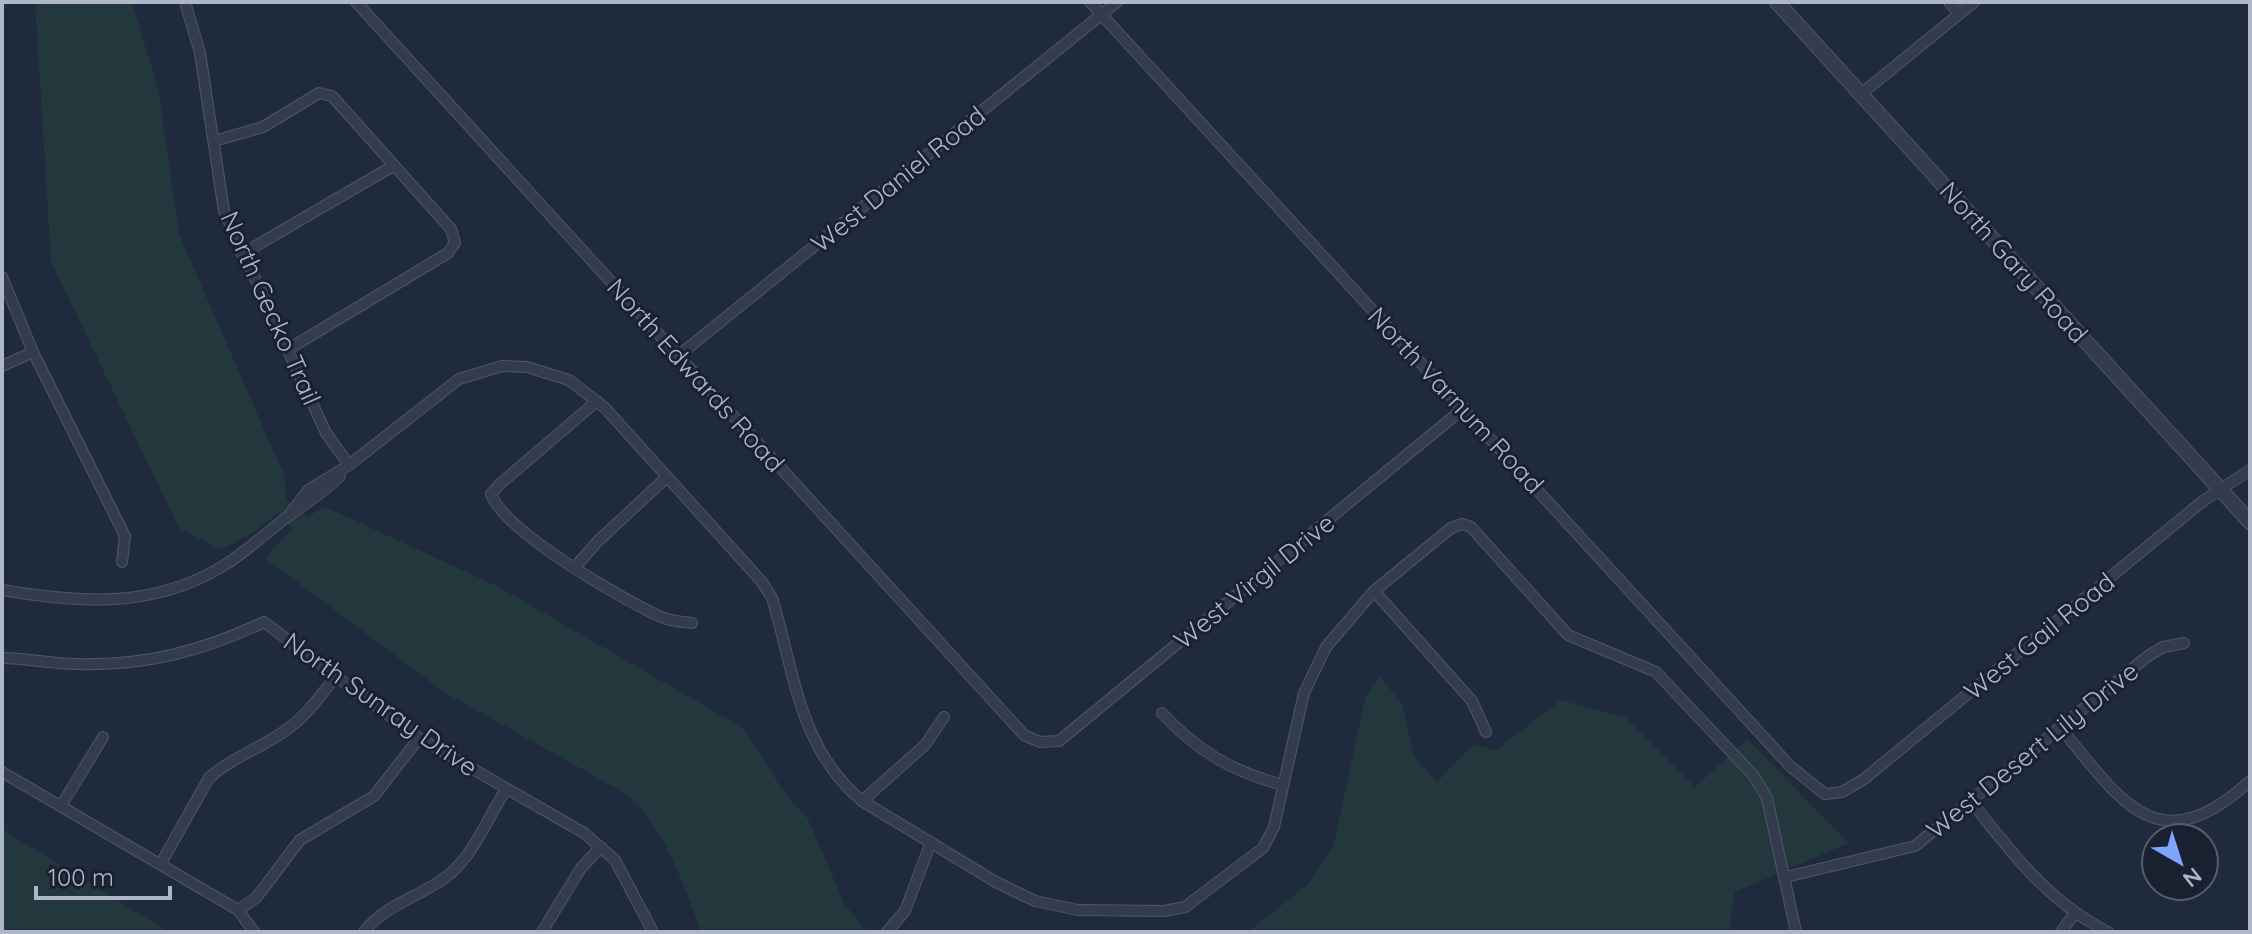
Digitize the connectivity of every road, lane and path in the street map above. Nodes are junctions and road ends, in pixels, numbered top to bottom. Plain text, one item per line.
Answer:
1 (185, 2) edge
2 (356, 2) edge
3 (1090, 2) edge
4 (1117, 2) edge
5 (1777, 2) edge
6 (1949, 2) edge
7 (1974, 2) edge
8 (1959, 14) junction
9 (1102, 15) junction
10 (1861, 94) junction
11 (214, 141) junction
12 (393, 166) junction
13 (242, 254) junction
14 (2, 277) edge
15 (287, 350) junction
16 (33, 352) junction
17 (678, 356) junction
18 (2, 366) edge
19 (597, 401) junction
20 (1464, 408) junction
21 (349, 465) junction
22 (2250, 470) edge
23 (667, 477) junction
24 (308, 490) junction
25 (2221, 490) junction
26 (315, 500) junction
27 (290, 514) junction
28 (2250, 522) edge
29 (122, 562) dead end
30 (576, 566) junction
31 (2, 590) edge
32 (1374, 591) junction
33 (692, 623) dead end
34 (2184, 643) dead end
35 (2, 658) edge
36 (337, 675) junction
37 (1162, 713) dead end
38 (944, 717) dead end
39 (2060, 727) junction
40 (1486, 732) dead end
41 (103, 737) dead end
42 (419, 738) junction
43 (1040, 742) joint
44 (2, 772) edge
45 (2250, 781) edge
46 (1283, 785) junction
47 (506, 790) junction
48 (1825, 794) joint
49 (1970, 800) junction
50 (862, 801) junction
51 (61, 806) junction
52 (931, 842) junction
53 (601, 847) junction
54 (161, 863) junction
55 (1786, 877) junction
56 (238, 910) junction
57 (2075, 913) junction
58 (254, 932) edge
59 (364, 932) edge
60 (542, 932) edge
61 (653, 932) edge
62 (887, 932) edge
63 (1796, 932) edge
64 (2061, 932) edge
65 (2108, 932) edge

1 - 11 street, North Gecko Trail
2 - 17 street, North Edwards Road
3 - 9 street, North Varnum Road
4 - 9 street, West Daniel Road
5 - 10 street, North Gary Road
6 - 8 street
7 - 8 street
8 - 10 street
9 - 17 street, West Daniel Road
9 - 20 street, North Varnum Road
10 - 25 street, North Gary Road
11 - 12 street
11 - 13 street, North Gecko Trail
12 - 13 street
12 - 15 street
13 - 15 street, North Gecko Trail
14 - 16 street
15 - 21 street, North Gecko Trail
16 - 18 street
16 - 29 street
17 - 43 street, North Edwards Road
19 - 21 street
19 - 23 street
19 - 30 street
20 - 43 street, West Virgil Drive
20 - 48 street, North Varnum Road
21 - 24 street
21 - 26 street
22 - 25 street, West Gail Road
23 - 30 street
23 - 50 street
24 - 26 street
24 - 27 street
25 - 28 street, North Gary Road
25 - 48 street, West Gail Road
26 - 27 street
27 - 31 street
30 - 33 street
32 - 40 street
32 - 46 street
32 - 55 street
34 - 39 street, West Desert Lily Drive
35 - 36 street, North Sunray Drive
36 - 42 street, North Sunray Drive
36 - 54 street
37 - 46 street
38 - 50 street
39 - 45 street
39 - 49 street, West Desert Lily Drive
41 - 51 street
42 - 47 street, North Sunray Drive
42 - 56 street
44 - 51 street
46 - 52 street
47 - 53 street, North Sunray Drive
47 - 59 street
49 - 55 street, West Desert Lily Drive
49 - 57 street
50 - 52 street
51 - 54 street
52 - 62 street
53 - 60 street
53 - 61 street, North Sunray Drive
54 - 56 street
55 - 63 street
56 - 58 street
57 - 64 street
57 - 65 street

